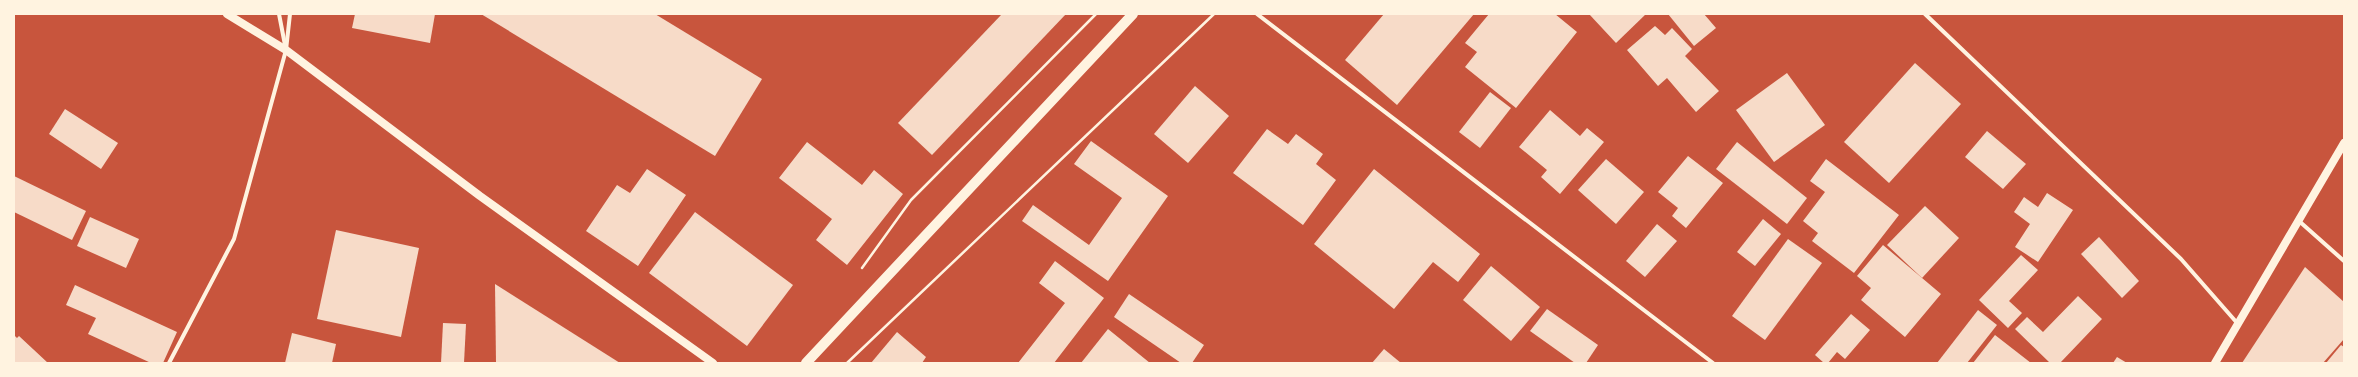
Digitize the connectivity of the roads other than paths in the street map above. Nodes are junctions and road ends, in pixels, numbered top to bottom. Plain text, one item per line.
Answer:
1 (227, 14) edge
2 (278, 14) edge
3 (290, 14) edge
4 (1133, 14) edge
5 (1257, 14) edge
6 (1925, 14) edge
7 (286, 50) junction
8 (2344, 143) edge
9 (2299, 221) junction
10 (2344, 261) edge
11 (2239, 324) junction
12 (169, 363) edge
13 (712, 363) edge
14 (806, 363) edge
15 (1713, 363) edge
16 (2215, 363) edge

1 - 7 main road
2 - 7 street
3 - 7 street
4 - 14 main road
5 - 15 street
6 - 11 street
7 - 12 street
7 - 13 main road
8 - 9 main road
9 - 10 street
9 - 11 main road
11 - 16 main road

